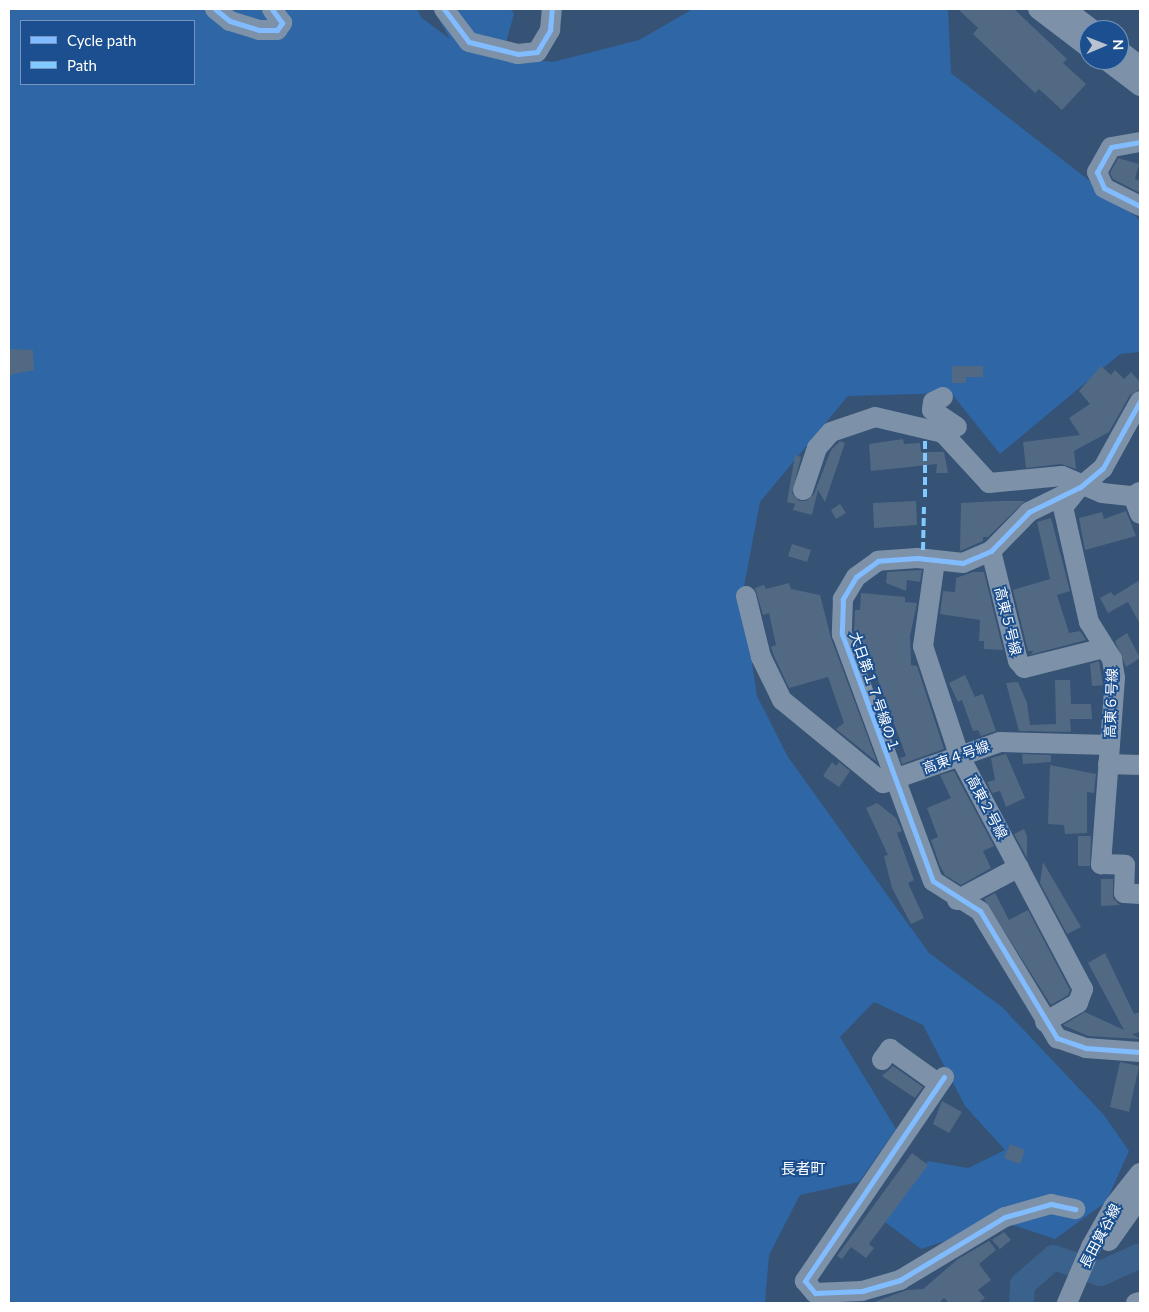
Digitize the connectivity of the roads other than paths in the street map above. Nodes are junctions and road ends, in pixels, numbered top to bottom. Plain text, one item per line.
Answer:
1 (215, 9) edge
2 (272, 9) edge
3 (444, 9) edge
4 (552, 9) edge
5 (1038, 9) edge
6 (1065, 9) edge
7 (1080, 20) edge
8 (1079, 40) edge
9 (1129, 58) edge
10 (1140, 66) edge
11 (1119, 70) edge
12 (1140, 86) edge
13 (1140, 142) edge
14 (1140, 206) edge
15 (943, 396) dead end
16 (1140, 401) edge
17 (959, 450) junction
18 (1080, 487) junction
19 (803, 490) dead end
20 (1138, 501) edge
21 (991, 550) junction
22 (935, 561) junction
23 (746, 596) dead end
24 (1104, 648) junction
25 (1109, 754) junction
26 (959, 755) junction
27 (1140, 765) edge
28 (894, 780) junction
29 (1018, 867) junction
30 (1140, 894) edge
31 (957, 900) junction
32 (1045, 1022) junction
33 (1140, 1052) edge
34 (882, 1060) dead end
35 (1140, 1173) edge
36 (1140, 1197) edge
37 (1074, 1209) dead end
38 (1097, 1249) junction
39 (863, 1297) edge
40 (1140, 1302) edge
41 (1067, 1303) edge
42 (1079, 1303) edge
43 (1136, 1303) edge

1 - 2 street
3 - 4 street
5 - 8 street
6 - 7 street
9 - 10 street
11 - 12 street
13 - 14 street
15 - 17 street
16 - 18 street, 大日第１７号線の１
17 - 18 street
17 - 19 street
18 - 20 street
18 - 21 street, 大日第１７号線の１
18 - 24 street, 高東６号線
21 - 22 street, 大日第１７号線の１
21 - 24 street, 高東５号線
22 - 26 street, 高東２号線
22 - 28 street, 大日第１７号線の１
23 - 28 street
24 - 25 street, 高東６号線
25 - 26 street, 高東４号線
25 - 27 street, 高東４号線
25 - 30 street, 高東６号線
26 - 28 street, 高東４号線
26 - 29 street, 高東２号線
28 - 31 street, 大日第１７号線の１
29 - 31 street
29 - 32 street, 高東２号線
31 - 32 street, 大日第１７号線の１
32 - 33 street, 大日第１７号線の１
34 - 39 street
35 - 38 street, 長田箕谷線
36 - 38 street, 長田箕谷線
37 - 39 street
38 - 41 street, 長田箕谷線
38 - 42 street, 長田箕谷線
40 - 43 street

